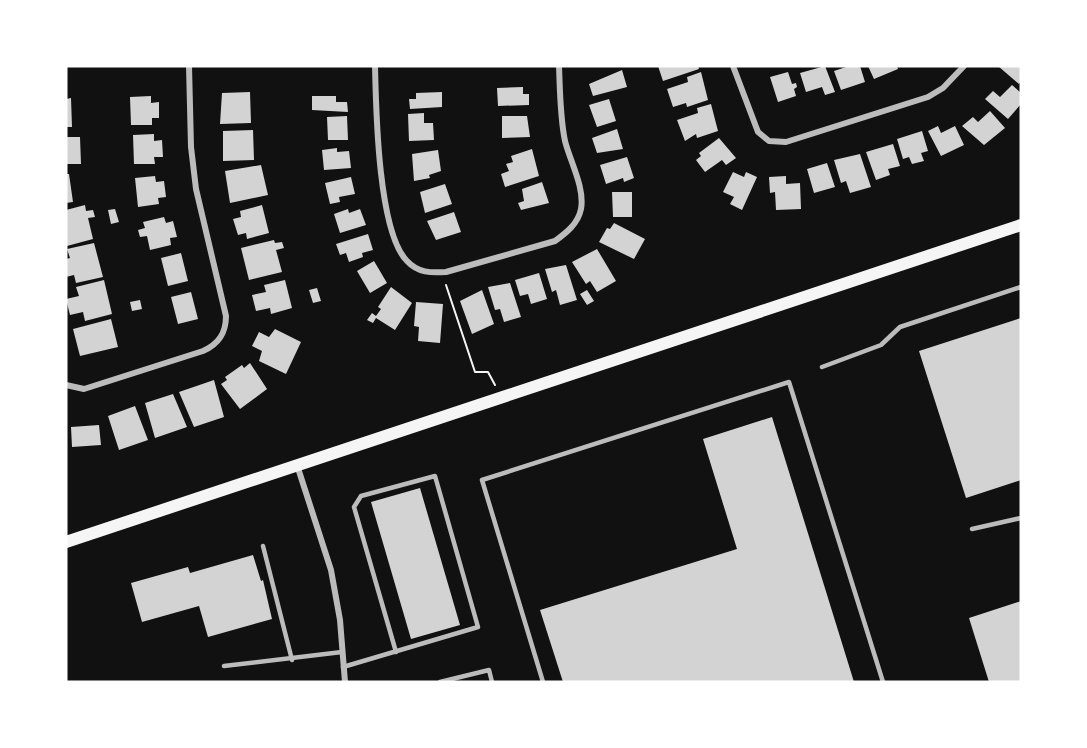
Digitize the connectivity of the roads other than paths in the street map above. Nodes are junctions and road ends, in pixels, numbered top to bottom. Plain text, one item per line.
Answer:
1 (189, 66) edge
2 (375, 66) edge
3 (559, 66) edge
4 (733, 66) edge
5 (963, 66) edge
6 (1021, 225) edge
7 (1021, 287) edge
8 (822, 367) dead end
9 (66, 385) edge
10 (297, 465) junction
11 (1021, 518) edge
12 (972, 529) dead end
13 (66, 542) edge
14 (263, 546) dead end
15 (342, 652) junction
16 (396, 652) junction
17 (292, 660) junction
18 (224, 666) dead end
19 (343, 667) junction
20 (345, 682) edge
21 (440, 682) edge
22 (492, 682) edge
23 (543, 682) edge
24 (883, 682) edge

1 - 9 street
2 - 3 street
4 - 5 street
6 - 10 main road
7 - 8 lane
10 - 13 main road
10 - 15 street
11 - 12 lane
14 - 17 lane
15 - 17 lane
15 - 19 street
16 - 16 lane
16 - 19 lane
17 - 18 lane
19 - 20 street
21 - 22 lane
23 - 24 lane

